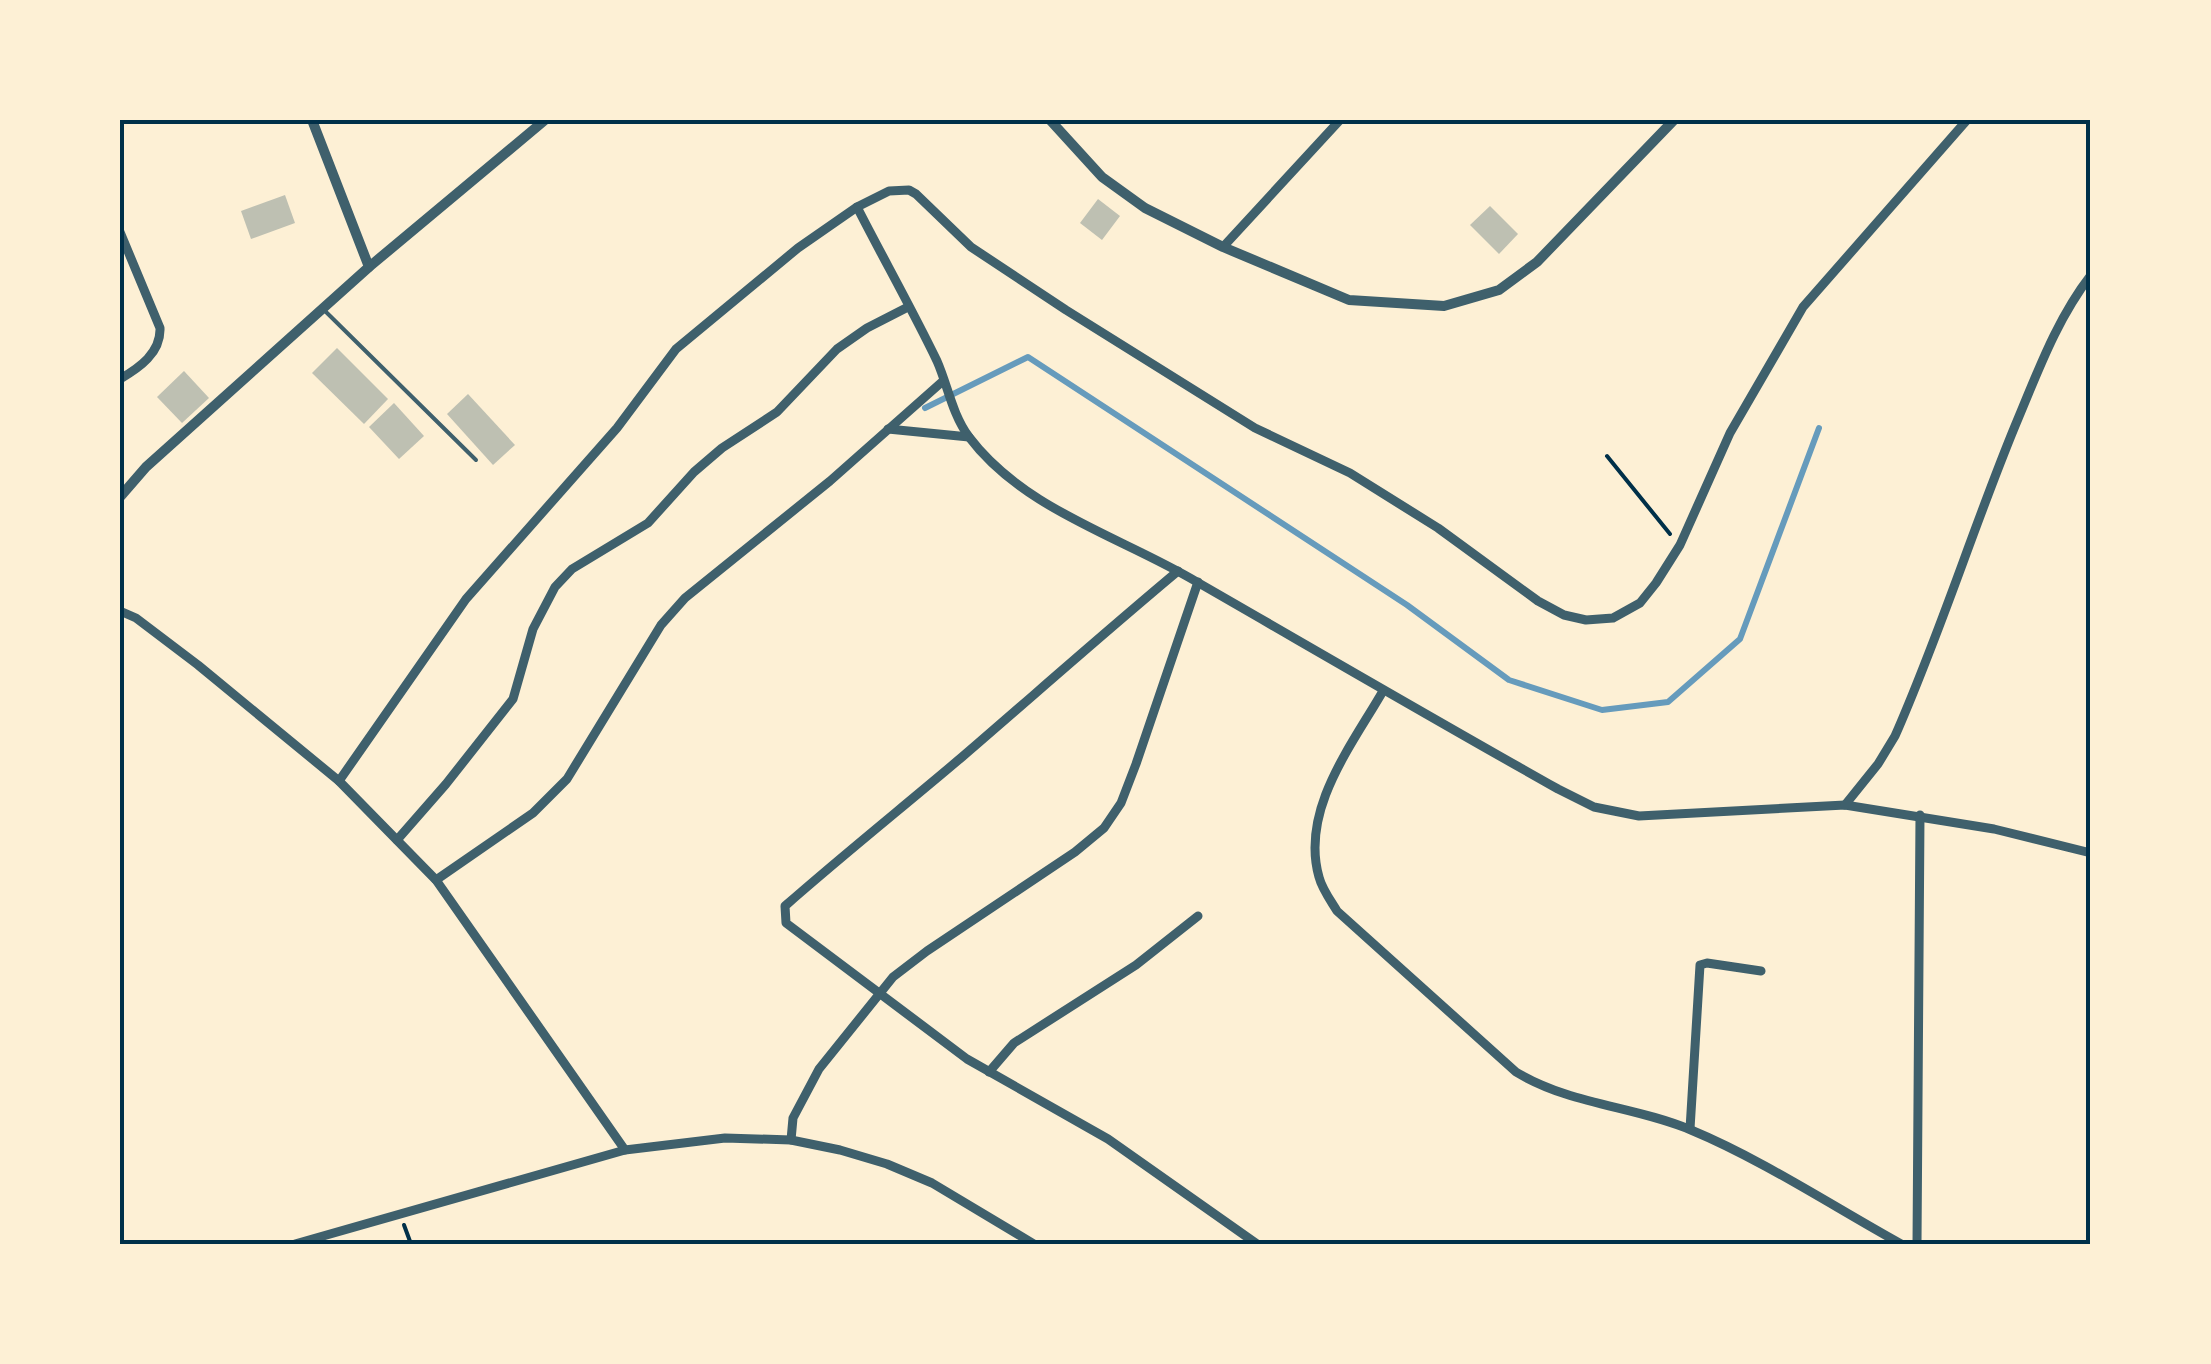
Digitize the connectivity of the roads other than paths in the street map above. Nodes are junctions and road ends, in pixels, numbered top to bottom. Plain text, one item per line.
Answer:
1 (312, 120) edge
2 (545, 120) edge
3 (1050, 120) edge
4 (1674, 120) edge
5 (1967, 120) edge
6 (1334, 122) edge
7 (857, 206) junction
8 (120, 232) edge
9 (1223, 247) junction
10 (369, 267) junction
11 (2091, 275) edge
12 (908, 307) junction
13 (323, 309) junction
14 (120, 379) edge
15 (943, 380) junction
16 (888, 429) junction
17 (969, 437) junction
18 (476, 460) dead end
19 (120, 496) edge
20 (1178, 571) junction
21 (1198, 582) junction
22 (120, 611) edge
23 (1383, 691) junction
24 (339, 781) junction
25 (1846, 805) junction
26 (1920, 815) junction
27 (397, 840) junction
28 (2091, 853) edge
29 (436, 880) junction
30 (1198, 916) dead end
31 (1761, 971) dead end
32 (878, 995) junction
33 (989, 1072) junction
34 (1690, 1129) junction
35 (791, 1140) junction
36 (625, 1150) junction
37 (295, 1244) edge
38 (1034, 1244) edge
39 (1257, 1244) edge
40 (1901, 1244) edge
41 (1917, 1244) edge

1 - 10 street
2 - 10 street
3 - 9 street
4 - 9 street
5 - 7 street
6 - 9 street
7 - 12 street
7 - 24 street
8 - 14 street
10 - 13 street
11 - 25 street
12 - 15 street
12 - 27 street
13 - 18 lane
13 - 19 street
15 - 16 street
15 - 17 street
16 - 17 street
16 - 29 street
17 - 20 street
20 - 21 street
20 - 32 street
21 - 23 street
21 - 32 street
22 - 24 street
23 - 25 street
23 - 34 street
24 - 27 street
25 - 26 street
26 - 28 street
26 - 41 street
27 - 29 street
29 - 36 street
30 - 33 street
31 - 34 street
32 - 33 street
32 - 35 street
33 - 39 street
34 - 40 street
35 - 36 street
35 - 38 street
36 - 37 street

